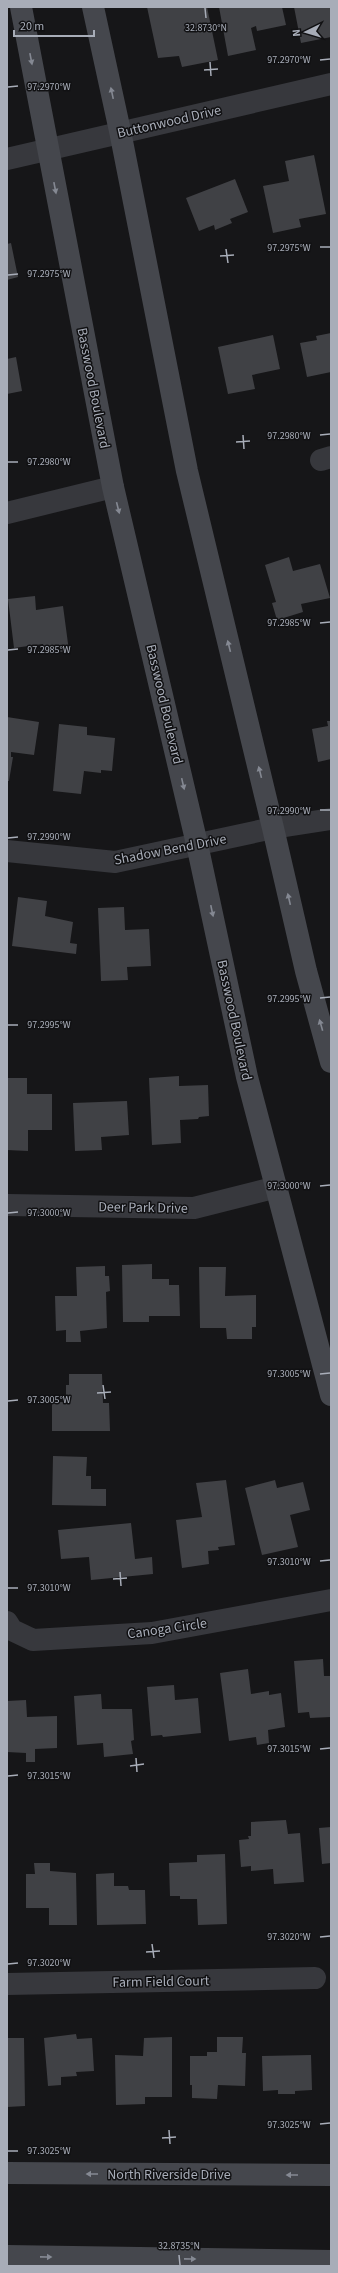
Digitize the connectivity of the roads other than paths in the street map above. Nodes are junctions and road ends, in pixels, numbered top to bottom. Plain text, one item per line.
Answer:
1 (21, 7) edge
2 (93, 7) edge
3 (331, 84) edge
4 (120, 131) junction
5 (48, 149) junction
6 (7, 159) edge
7 (113, 487) junction
8 (7, 513) edge
9 (331, 819) edge
10 (274, 828) junction
11 (198, 844) junction
12 (7, 851) edge
13 (331, 1062) edge
14 (277, 1187) junction
15 (7, 1205) edge
16 (331, 1396) edge
17 (331, 1600) edge
18 (7, 1622) edge
19 (314, 1978) dead end
20 (7, 1984) edge
21 (7, 2173) edge
22 (331, 2175) edge
23 (7, 2256) edge
24 (331, 2261) edge

1 -> 5 main road, Basswood Boulevard
4 -> 2 main road
3 - 4 street, Buttonwood Drive
4 - 5 street, Buttonwood Drive
10 -> 4 main road
5 - 6 street, Buttonwood Drive
5 -> 7 main road, Basswood Boulevard
7 - 8 street
7 -> 11 main road, Basswood Boulevard
9 - 10 street, Shadow Bend Drive
10 - 11 street, Shadow Bend Drive
13 -> 10 main road
11 - 12 street, Shadow Bend Drive
11 -> 14 main road, Basswood Boulevard
14 - 15 street, Deer Park Drive
14 - 16 main road, Basswood Boulevard
17 - 18 street, Canoga Circle
19 - 20 street, Farm Field Court
22 -> 21 main road, North Riverside Drive
23 -> 24 main road

